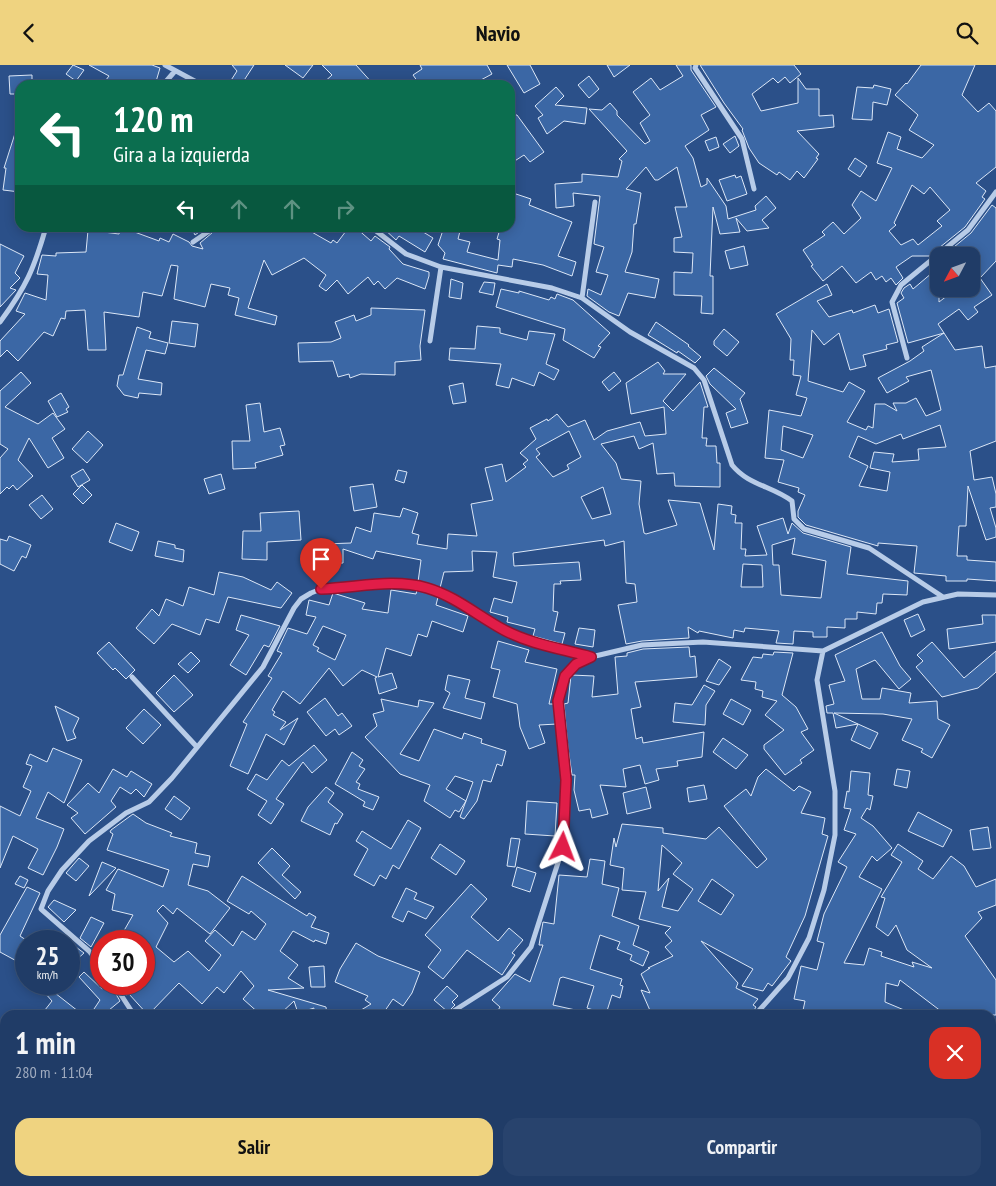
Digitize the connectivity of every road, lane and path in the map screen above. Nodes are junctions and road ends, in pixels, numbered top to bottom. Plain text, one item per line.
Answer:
1 (165, 65) edge
2 (696, 65) edge
3 (175, 71) junction
4 (167, 80) edge
5 (192, 80) edge
6 (754, 189) dead end
7 (996, 192) edge
8 (595, 202) dead end
9 (45, 232) edge
10 (207, 232) edge
11 (377, 232) edge
12 (193, 243) dead end
13 (441, 267) junction
14 (582, 298) junction
15 (0, 322) edge
16 (430, 341) dead end
17 (907, 358) dead end
18 (996, 595) edge
19 (944, 597) junction
20 (823, 651) junction
21 (591, 657) junction
22 (132, 677) dead end
23 (197, 747) junction
24 (90, 952) edge
25 (121, 995) edge
26 (131, 1010) edge
27 (454, 1010) edge
28 (760, 1010) edge

1 - 3 street
2 - 6 street
3 - 4 street
3 - 5 street
7 - 17 street
8 - 14 street
9 - 15 street
10 - 12 street
11 - 13 street
13 - 14 street
13 - 16 street
14 - 19 street
18 - 19 street
19 - 20 street
20 - 21 street
20 - 28 street
21 - 23 street
21 - 27 street
22 - 23 street
23 - 24 street
25 - 26 street

